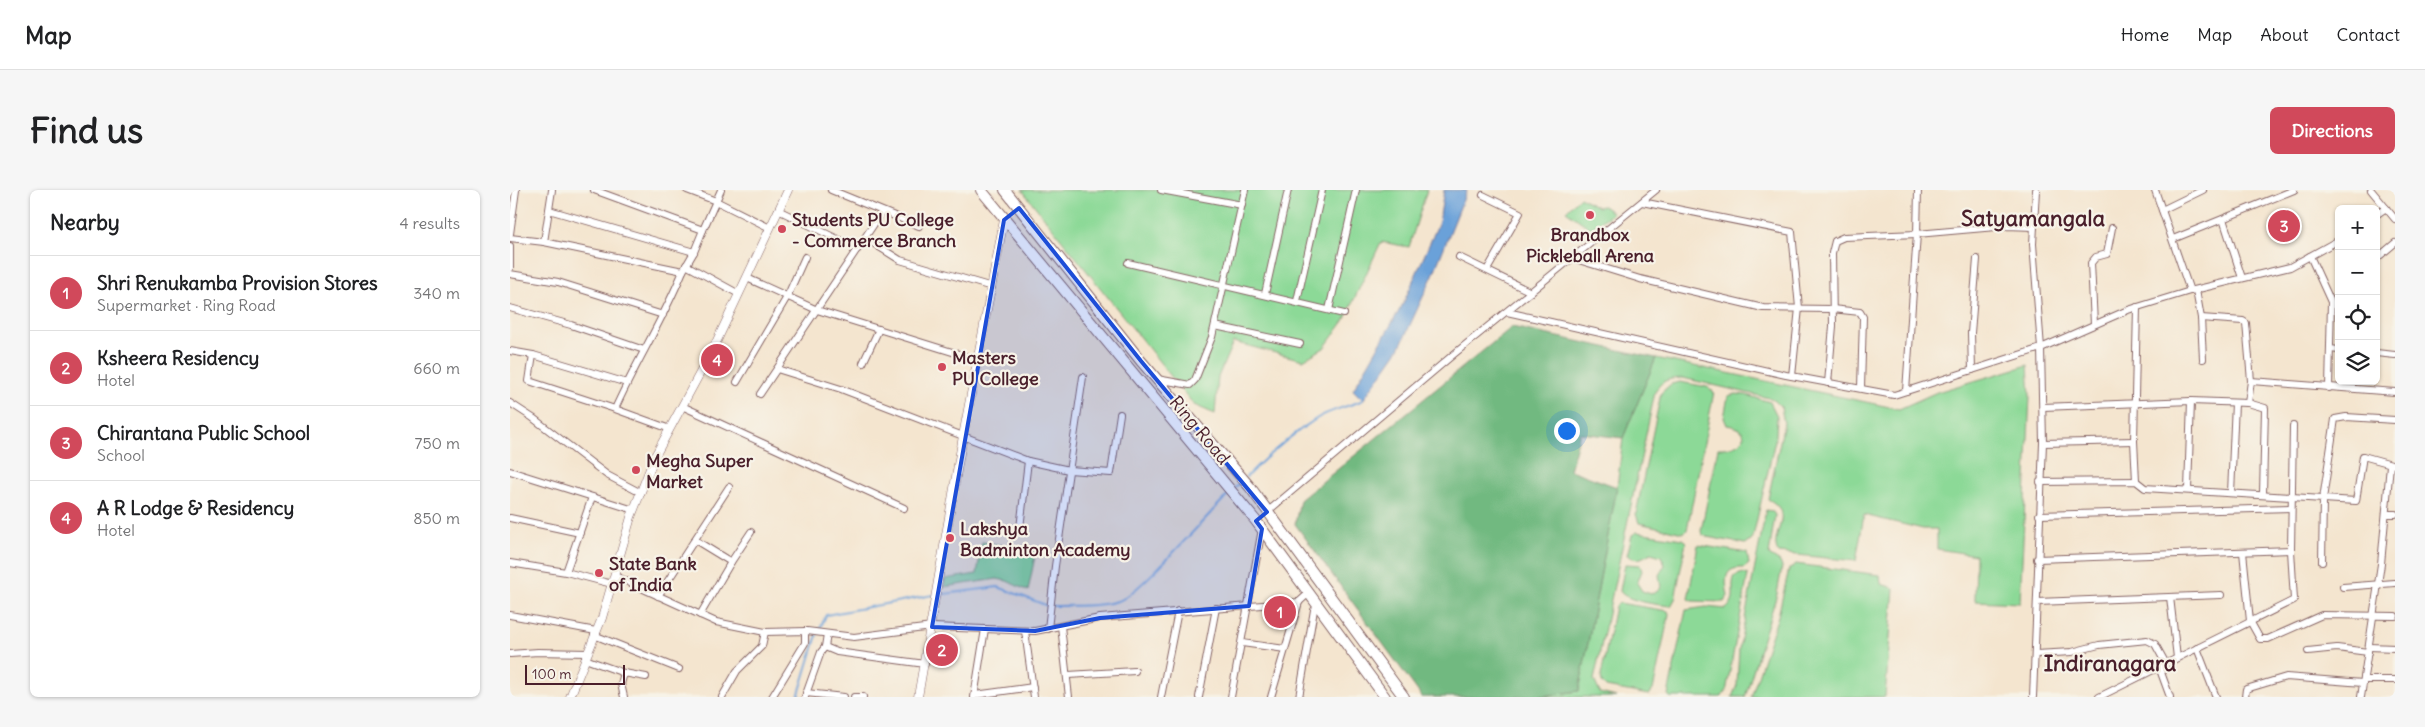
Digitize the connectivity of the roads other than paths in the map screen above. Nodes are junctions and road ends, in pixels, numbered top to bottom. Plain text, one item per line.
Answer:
1 (516, 190) edge
2 (552, 190) edge
3 (594, 190) edge
4 (687, 190) edge
5 (721, 190) edge
6 (788, 190) edge
7 (831, 190) edge
8 (981, 190) edge
9 (1005, 190) edge
10 (1161, 190) edge
11 (1245, 190) edge
12 (1288, 190) edge
13 (1322, 190) edge
14 (1356, 190) edge
15 (1656, 190) edge
16 (1918, 190) edge
17 (2036, 190) edge
18 (2155, 190) edge
19 (2203, 190) edge
20 (2294, 190) edge
21 (2371, 190) edge
22 (2278, 193) edge
23 (1483, 195) dead end
24 (716, 201) junction
25 (1642, 202) junction
26 (1242, 205) junction
27 (1019, 208) junction
28 (2386, 208) junction
29 (549, 210) junction
30 (778, 210) junction
31 (2162, 210) junction
32 (882, 212) junction
33 (2380, 212) edge
34 (2223, 219) junction
35 (2395, 219) edge
36 (1004, 220) junction
37 (919, 226) dead end
38 (2034, 227) junction
39 (770, 228) junction
40 (2112, 228) dead end
41 (703, 230) junction
42 (510, 234) edge
43 (1917, 234) junction
44 (510, 238) edge
45 (865, 238) junction
46 (2173, 239) junction
47 (544, 242) junction
48 (2335, 242) edge
49 (2395, 243) edge
50 (510, 246) edge
51 (858, 249) junction
52 (694, 252) junction
53 (2310, 256) junction
54 (2380, 256) edge
55 (804, 257) dead end
56 (1459, 257) dead end
57 (1572, 258) junction
58 (1977, 259) dead end
59 (1128, 263) dead end
60 (510, 268) edge
61 (684, 268) junction
62 (1487, 270) junction
63 (510, 274) edge
64 (747, 278) junction
65 (2242, 278) junction
66 (1224, 284) junction
67 (992, 287) junction
68 (2193, 291) junction
69 (1531, 292) junction
70 (739, 294) junction
71 (1265, 294) junction
72 (787, 298) junction
73 (1298, 301) junction
74 (2137, 307) junction
75 (510, 308) edge
76 (1799, 308) junction
77 (1832, 309) junction
78 (817, 310) junction
79 (1329, 310) junction
80 (1507, 312) junction
81 (1344, 314) dead end
82 (663, 315) junction
83 (2201, 318) junction
84 (2094, 324) junction
85 (1215, 326) junction
86 (879, 329) junction
87 (1300, 344) dead end
88 (2041, 348) junction
89 (2330, 349) junction
90 (644, 350) junction
91 (2335, 350) edge
92 (510, 351) edge
93 (2380, 353) edge
94 (533, 355) junction
95 (2395, 355) edge
96 (2203, 359) dead end
97 (978, 360) junction
98 (863, 363) dead end
99 (777, 368) junction
100 (1972, 370) junction
101 (1792, 376) junction
102 (1083, 377) dead end
103 (1156, 378) junction
104 (2251, 381) junction
105 (737, 382) dead end
106 (627, 383) junction
107 (1828, 383) junction
108 (1861, 388) junction
109 (2328, 388) junction
110 (1906, 391) junction
111 (2395, 392) edge
112 (760, 394) dead end
113 (2190, 401) junction
114 (2235, 402) junction
115 (510, 403) edge
116 (2135, 403) junction
117 (2248, 403) junction
118 (682, 406) junction
119 (2043, 407) junction
120 (615, 409) junction
121 (1120, 414) dead end
122 (2395, 420) edge
123 (2293, 426) dead end
124 (670, 429) junction
125 (964, 436) junction
126 (2134, 441) junction
127 (2043, 443) junction
128 (1028, 461) junction
129 (2393, 465) edge
130 (1069, 470) junction
131 (510, 471) edge
132 (2136, 481) junction
133 (2040, 482) junction
134 (730, 487) dead end
135 (2392, 488) edge
136 (2188, 490) junction
137 (641, 493) junction
138 (2231, 493) junction
139 (2263, 494) junction
140 (592, 496) junction
141 (2291, 497) junction
142 (2323, 499) junction
143 (904, 508) dead end
144 (2291, 508) junction
145 (634, 510) junction
146 (1267, 512) junction
147 (2039, 514) junction
148 (2386, 514) junction
149 (2395, 514) edge
150 (510, 518) edge
151 (1259, 525) junction
152 (1020, 528) dead end
153 (752, 532) dead end
154 (580, 533) junction
155 (695, 540) junction
156 (2291, 550) junction
157 (2243, 552) junction
158 (2037, 560) junction
159 (731, 562) junction
160 (2322, 562) dead end
161 (510, 563) edge
162 (566, 572) junction
163 (615, 576) junction
164 (2395, 582) edge
165 (2378, 583) junction
166 (612, 584) junction
167 (2343, 587) dead end
168 (1310, 592) junction
169 (2221, 595) dead end
170 (658, 596) junction
171 (2170, 597) junction
172 (1299, 602) junction
173 (2037, 602) junction
174 (1249, 606) junction
175 (1320, 606) junction
176 (1216, 608) junction
177 (1178, 611) junction
178 (510, 615) edge
179 (700, 615) junction
180 (2395, 616) edge
181 (2373, 617) junction
182 (2250, 621) junction
183 (1061, 626) junction
184 (932, 627) junction
185 (985, 629) junction
186 (1048, 629) junction
187 (1025, 631) junction
188 (765, 632) junction
189 (806, 632) junction
190 (595, 633) junction
191 (826, 633) junction
192 (1242, 643) junction
193 (825, 647) junction
194 (2197, 648) junction
195 (2395, 648) edge
196 (1285, 649) junction
197 (2368, 650) junction
198 (2308, 651) dead end
199 (510, 654) edge
200 (2036, 654) junction
201 (586, 656) junction
202 (2177, 658) junction
203 (925, 664) junction
204 (2166, 664) junction
205 (2159, 667) junction
206 (679, 669) dead end
207 (1135, 671) dead end
208 (624, 672) junction
209 (1068, 675) junction
210 (646, 677) dead end
211 (2395, 680) edge
212 (2364, 681) junction
213 (1033, 687) junction
214 (806, 695) edge
215 (974, 696) edge
216 (570, 697) edge
217 (624, 697) edge
218 (722, 697) edge
219 (774, 697) edge
220 (844, 697) edge
221 (854, 697) edge
222 (863, 697) edge
223 (918, 697) edge
224 (1034, 697) edge
225 (1069, 697) edge
226 (1161, 697) edge
227 (1199, 697) edge
228 (1231, 697) edge
229 (1271, 697) edge
230 (1299, 697) edge
231 (1385, 697) edge
232 (1404, 697) edge
233 (2033, 697) edge
234 (2099, 697) edge
235 (2170, 697) edge
236 (2216, 697) edge
237 (2245, 697) edge
238 (2361, 697) edge

1 - 42 street
2 - 29 street
3 - 41 street
4 - 24 street
5 - 24 street
6 - 30 street
7 - 32 street
8 - 36 main road, Ring Road
9 - 27 main road, Ring Road
10 - 26 street
11 - 26 street
12 - 71 street
13 - 73 street
14 - 79 street
15 - 25 street
16 - 43 street
17 - 38 street
18 - 31 street
19 - 31 street
20 - 22 street
21 - 28 street
22 - 34 street
23 - 62 street
24 - 39 street
24 - 41 street
25 - 57 street
25 - 76 street
26 - 66 street
27 - 36 main road
27 - 103 main road, Ring Road
28 - 33 street
28 - 35 street
29 - 47 street
29 - 52 street
30 - 39 street
30 - 51 street
31 - 46 street
32 - 37 street
32 - 45 street
34 - 46 street
34 - 65 street
36 - 67 street
36 - 151 main road, Ring Road
38 - 43 street
38 - 88 street
39 - 64 street
40 - 84 street
41 - 52 street
43 - 77 street
43 - 110 street
44 - 47 street
45 - 51 street
45 - 67 street
46 - 68 street
47 - 61 street
48 - 53 street
49 - 54 street
50 - 60 street
51 - 78 street
52 - 61 street
53 - 65 street
53 - 89 street
55 - 72 street
56 - 62 street
57 - 69 street
57 - 76 street
58 - 100 street
59 - 66 street
61 - 70 street
61 - 82 street
62 - 69 street
63 - 82 street
64 - 70 street
64 - 72 street
65 - 68 street
66 - 71 street
66 - 85 street
67 - 97 street
68 - 74 street
68 - 83 street
69 - 80 street
70 - 118 street
71 - 73 street
72 - 78 street
72 - 105 street
73 - 79 street
74 - 84 street
74 - 116 street
75 - 90 street
76 - 77 street
76 - 101 street
77 - 107 street
77 - 108 street
78 - 86 street
78 - 99 street
79 - 81 street
80 - 101 street
80 - 146 street
82 - 90 street
83 - 96 street
83 - 104 street
84 - 88 street
85 - 87 street
85 - 103 street
86 - 97 street
86 - 98 street
88 - 100 street
88 - 119 street
89 - 91 street
89 - 109 street
90 - 106 street
92 - 94 street
93 - 95 street
94 - 106 street
94 - 120 street
97 - 125 street
99 - 112 street
99 - 125 street
100 - 110 street
101 - 107 street
102 - 130 street
103 - 146 main road, Ring Road
104 - 109 street
104 - 117 street
106 - 120 street
107 - 108 street
108 - 110 street
109 - 111 street
113 - 114 street
113 - 116 street
113 - 136 street
114 - 117 street
114 - 138 street
115 - 137 street
116 - 119 street
116 - 126 street
117 - 139 street
118 - 124 street
118 - 143 street
119 - 127 street
120 - 124 street
121 - 130 street
122 - 142 street
123 - 141 street
124 - 137 street
125 - 128 street
125 - 184 street
126 - 127 street
126 - 132 street
127 - 133 street
128 - 130 street
128 - 152 street
129 - 135 street
129 - 142 street
130 - 186 street
131 - 140 street
132 - 133 street
132 - 136 street
133 - 147 street
134 - 155 street
135 - 148 street
136 - 138 street
137 - 145 street
138 - 139 street
139 - 141 street
140 - 145 street
140 - 154 street
141 - 142 street
141 - 144 street
142 - 160 street
144 - 147 street
144 - 156 street
145 - 163 street
146 - 151 main road
146 - 232 main road, Ring Road
147 - 158 street
148 - 149 street
148 - 165 street
150 - 154 street
151 - 168 main road, Ring Road
151 - 174 street
153 - 159 street
154 - 162 street
155 - 159 street
155 - 170 street
156 - 157 street
156 - 182 street
157 - 158 street
157 - 182 street
158 - 173 street
159 - 179 street
161 - 162 street
162 - 166 street
163 - 166 street
163 - 170 street
164 - 165 street
165 - 167 street
165 - 181 street
166 - 190 street
168 - 172 street
168 - 175 main road, Ring Road
169 - 171 street
170 - 179 street
171 - 173 street
171 - 202 street
172 - 174 street
172 - 196 street
173 - 200 street
174 - 176 street
174 - 192 street
175 - 230 street
175 - 231 main road, Ring Road
176 - 177 street
176 - 227 street
177 - 183 street
177 - 226 street
178 - 190 street
179 - 188 street
180 - 181 street
181 - 182 street
181 - 197 street
182 - 194 street
183 - 186 street
183 - 209 street
184 - 185 street
184 - 191 street
184 - 203 street
185 - 187 street
185 - 215 street
186 - 187 street
187 - 213 street
188 - 189 street
188 - 218 street
189 - 191 street
189 - 219 street
190 - 201 street
190 - 206 street
191 - 193 street
192 - 196 street
192 - 228 street
193 - 203 street
193 - 214 street
194 - 202 street
194 - 236 street
195 - 197 street
196 - 229 street
197 - 198 street
197 - 212 street
199 - 201 street
200 - 204 street
200 - 233 street
201 - 208 street
201 - 216 street
202 - 204 street
203 - 223 street
204 - 205 street
205 - 234 street
205 - 235 street
207 - 209 street
208 - 210 street
208 - 217 street
209 - 225 street
211 - 212 street
212 - 237 street
212 - 238 street
213 - 215 street
213 - 224 street
214 - 220 street
221 - 222 street

